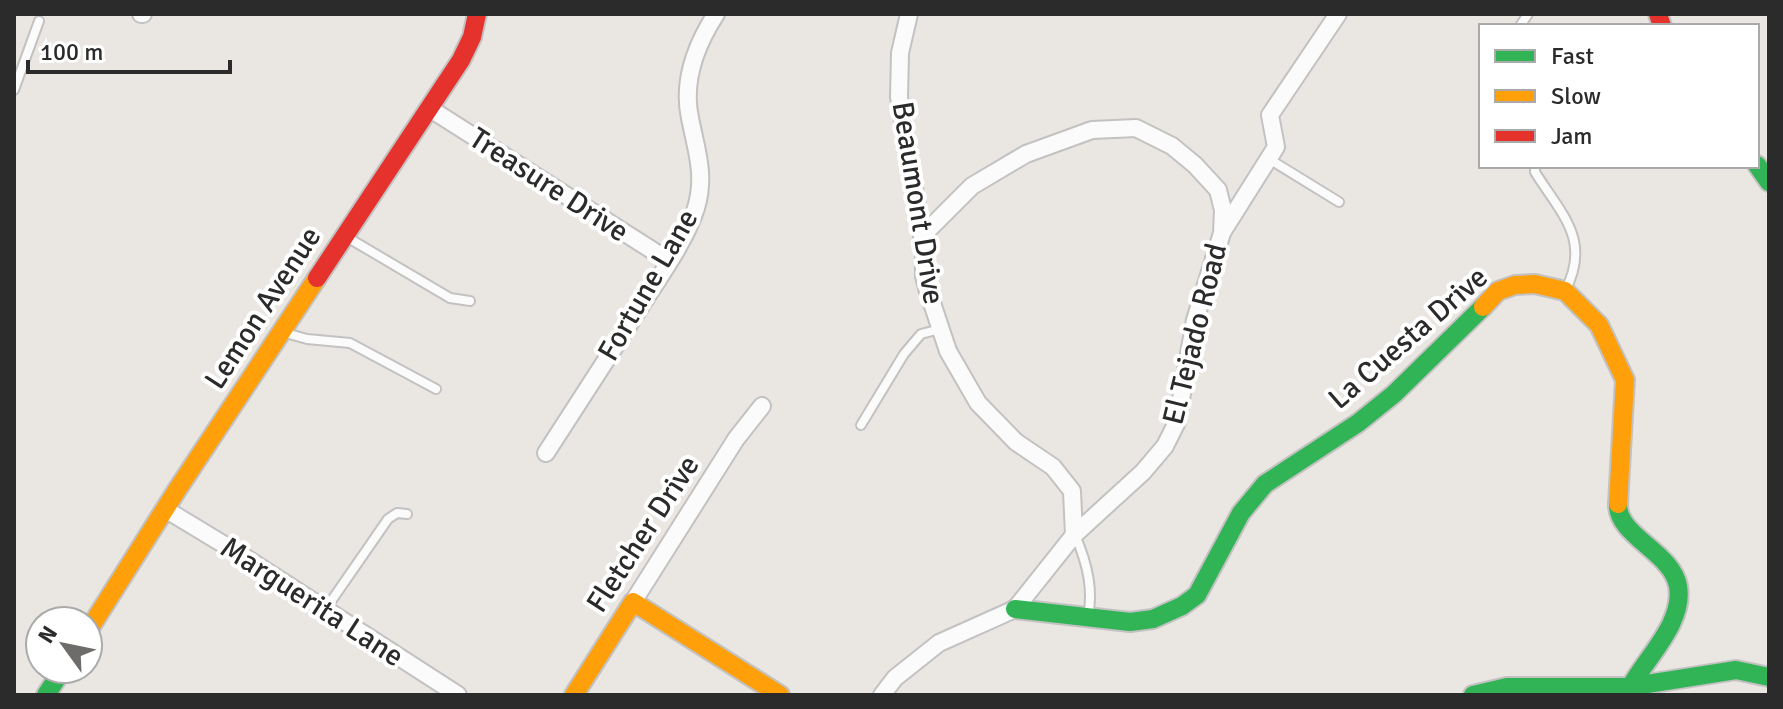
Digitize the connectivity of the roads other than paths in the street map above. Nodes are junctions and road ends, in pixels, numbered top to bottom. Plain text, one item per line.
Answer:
1 (477, 14) edge
2 (716, 14) edge
3 (909, 14) edge
4 (1338, 14) edge
5 (39, 21) dead end
6 (14, 90) edge
7 (429, 108) junction
8 (1269, 159) junction
9 (1535, 168) edge
10 (1339, 202) dead end
11 (1222, 233) junction
12 (344, 236) junction
13 (922, 236) junction
14 (669, 261) junction
15 (1565, 291) junction
16 (470, 301) dead end
17 (941, 329) junction
18 (281, 332) junction
19 (436, 389) dead end
20 (762, 406) dead end
21 (861, 425) dead end
22 (546, 453) dead end
23 (165, 509) junction
24 (407, 514) dead end
25 (1074, 535) junction
26 (633, 602) junction
27 (104, 606) edge
28 (1015, 609) junction
29 (324, 610) junction
30 (1087, 618) junction
31 (1769, 677) edge
32 (1627, 691) edge
33 (458, 695) edge
34 (574, 695) edge
35 (780, 695) edge
36 (882, 695) edge
37 (1473, 695) edge

1 - 7 street, Lemon Avenue
2 - 14 street, Fortune Lane
3 - 13 street, Beaumont Drive
4 - 8 street
5 - 6 lane
7 - 12 street, Lemon Avenue
7 - 14 street, Treasure Drive
8 - 10 lane
8 - 11 street
9 - 15 lane
11 - 13 street, El Tejado Road
11 - 25 street, El Tejado Road
12 - 16 lane
12 - 18 street, Lemon Avenue
13 - 17 street, Beaumont Drive
14 - 22 street, Fortune Lane
15 - 30 street, La Cuesta Drive
15 - 32 street
17 - 21 lane
17 - 25 street, Beaumont Drive
18 - 19 lane
18 - 23 street, Lemon Avenue
20 - 26 street, Fletcher Drive
23 - 27 street, Lemon Avenue
23 - 29 street, Marguerita Lane
24 - 29 lane
25 - 28 street, El Tejado Road
25 - 30 lane
26 - 34 street, Fletcher Drive
26 - 35 street
28 - 30 street, La Cuesta Drive
28 - 36 street, El Tejado Road
29 - 33 street, Marguerita Lane
31 - 32 street
32 - 37 street

